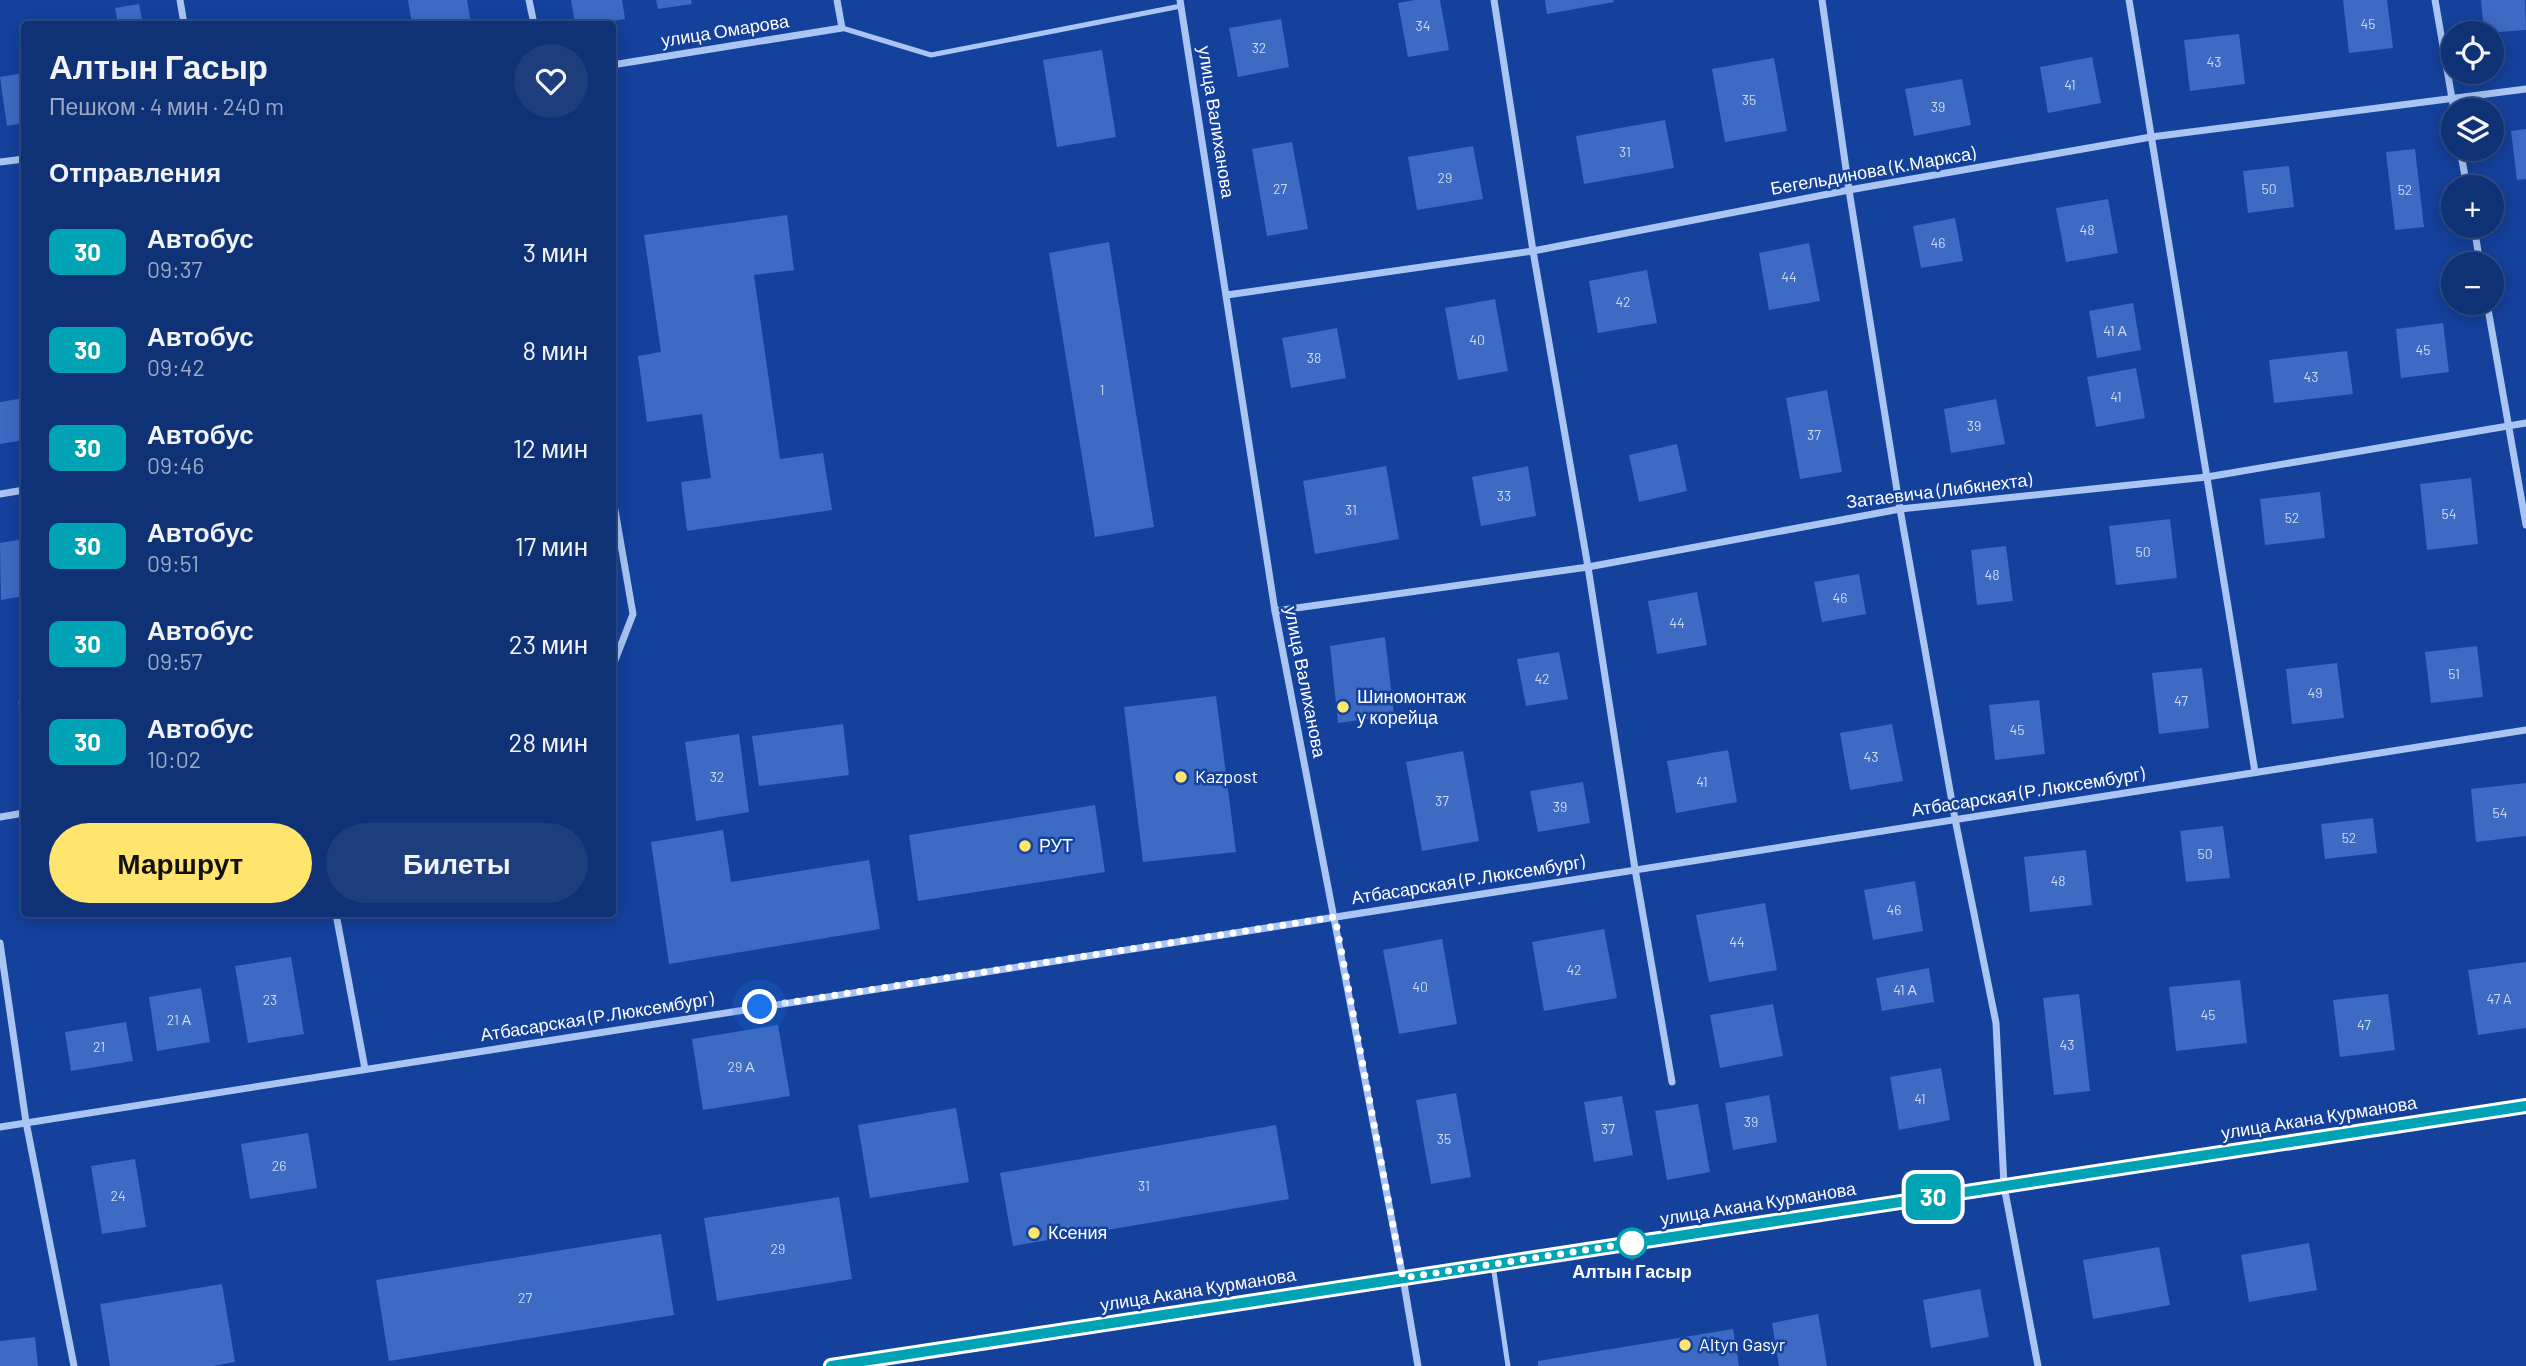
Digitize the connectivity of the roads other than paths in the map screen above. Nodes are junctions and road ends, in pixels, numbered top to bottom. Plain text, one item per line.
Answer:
1 (180, 0) edge
2 (529, 0) edge
3 (837, 0) edge
4 (1494, 0) edge
5 (1822, 0) edge
6 (2129, 0) edge
7 (2435, 0) edge
8 (1181, 3) edge
9 (184, 21) edge
10 (533, 21) edge
11 (842, 29) junction
12 (616, 64) edge
13 (2526, 89) edge
14 (2452, 98) edge
15 (2459, 98) edge
16 (2441, 100) edge
17 (2151, 137) junction
18 (21, 159) edge
19 (0, 162) edge
20 (1849, 190) junction
21 (1533, 251) junction
22 (1227, 295) junction
23 (2489, 315) edge
24 (2526, 423) edge
25 (2509, 426) junction
26 (2207, 477) junction
27 (21, 490) edge
28 (0, 494) edge
29 (1900, 509) junction
30 (616, 516) edge
31 (2526, 525) edge
32 (1588, 567) junction
33 (1275, 611) junction
34 (616, 658) edge
35 (2526, 730) edge
36 (2255, 772) junction
37 (21, 814) edge
38 (0, 817) edge
39 (1955, 819) junction
40 (1635, 869) junction
41 (337, 917) edge
42 (1335, 917) junction
43 (0, 943) edge
44 (365, 1069) junction
45 (1672, 1082) dead end
46 (2526, 1106) edge
47 (26, 1122) junction
48 (0, 1127) edge
49 (2004, 1186) junction
50 (1493, 1265) junction
51 (1403, 1278) junction
52 (74, 1366) edge
53 (830, 1366) edge
54 (1418, 1366) edge
55 (1508, 1366) edge
56 (2038, 1366) edge

1 - 9 street
2 - 10 street
3 - 11 street
4 - 21 street
5 - 20 street
6 - 17 street
7 - 14 street
8 - 11 lane
8 - 22 street, улица Валиханова
11 - 12 street, улица Омарова
13 - 15 street, Бегельдинова (К.Маркса)
16 - 17 street, Бегельдинова (К.Маркса)
17 - 20 street, Бегельдинова (К.Маркса)
17 - 26 street
18 - 19 street
20 - 21 street, Бегельдинова (К.Маркса)
20 - 29 street
21 - 22 street, Бегельдинова (К.Маркса)
21 - 32 street
22 - 33 street, улица Валиханова
23 - 25 street
24 - 25 street, Затаевича (Либкнехта)
25 - 26 street, Затаевича (Либкнехта)
25 - 31 street
26 - 29 street, Затаевича (Либкнехта)
26 - 36 street
27 - 28 street
29 - 32 street, Затаевича (Либкнехта)
29 - 39 street
30 - 34 street
32 - 33 street, Затаевича (Либкнехта)
32 - 40 street
33 - 42 street, улица Валиханова
35 - 36 street, Атбасарская (Р.Люксембург)
36 - 39 street, Атбасарская (Р.Люксембург)
37 - 38 street
39 - 40 street, Атбасарская (Р.Люксембург)
39 - 49 street
40 - 42 street, Атбасарская (Р.Люксембург)
40 - 45 street
41 - 44 street
42 - 44 street, Атбасарская (Р.Люксембург)
42 - 51 street, улица Валиханова
43 - 47 street
44 - 47 street, Атбасарская (Р.Люксембург)
46 - 49 main road, улица Акана Курманова
47 - 48 street, Атбасарская (Р.Люксембург)
47 - 52 street
49 - 50 main road, улица Акана Курманова
49 - 56 street
50 - 51 main road, улица Акана Курманова
50 - 55 lane
51 - 53 main road, улица Акана Курманова
51 - 54 street, улица Валиханова

